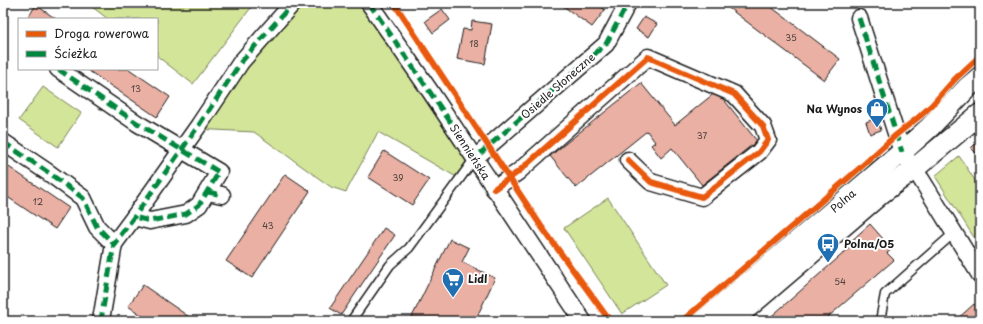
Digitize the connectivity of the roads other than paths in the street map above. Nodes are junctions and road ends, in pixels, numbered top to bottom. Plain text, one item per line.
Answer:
1 (292, 3) edge
2 (369, 3) edge
3 (628, 3) edge
4 (859, 18) dead end
5 (59, 70) edge
6 (980, 77) edge
7 (980, 114) edge
8 (3, 142) edge
9 (182, 150) junction
10 (902, 152) junction
11 (475, 158) junction
12 (628, 160) dead end
13 (914, 169) junction
14 (494, 189) junction
15 (134, 217) junction
16 (954, 233) junction
17 (114, 244) junction
18 (980, 275) edge
19 (103, 321) edge
20 (351, 321) edge
21 (583, 321) edge
22 (703, 321) edge
23 (732, 321) edge
24 (880, 321) edge

1 - 9 street
2 - 11 street, Siennieńska
3 - 11 street, Osiedle Słoneczne
4 - 10 street
5 - 9 street
6 - 10 street, Polna
7 - 13 street, Polna
8 - 17 street
9 - 15 street
9 - 15 street
10 - 13 street
10 - 22 street, Polna
11 - 14 street, Siennieńska
11 - 20 lane
12 - 14 street
13 - 16 street
13 - 23 street, Polna
14 - 21 street, Siennieńska
15 - 17 street
16 - 18 street
16 - 24 lane
17 - 19 street

